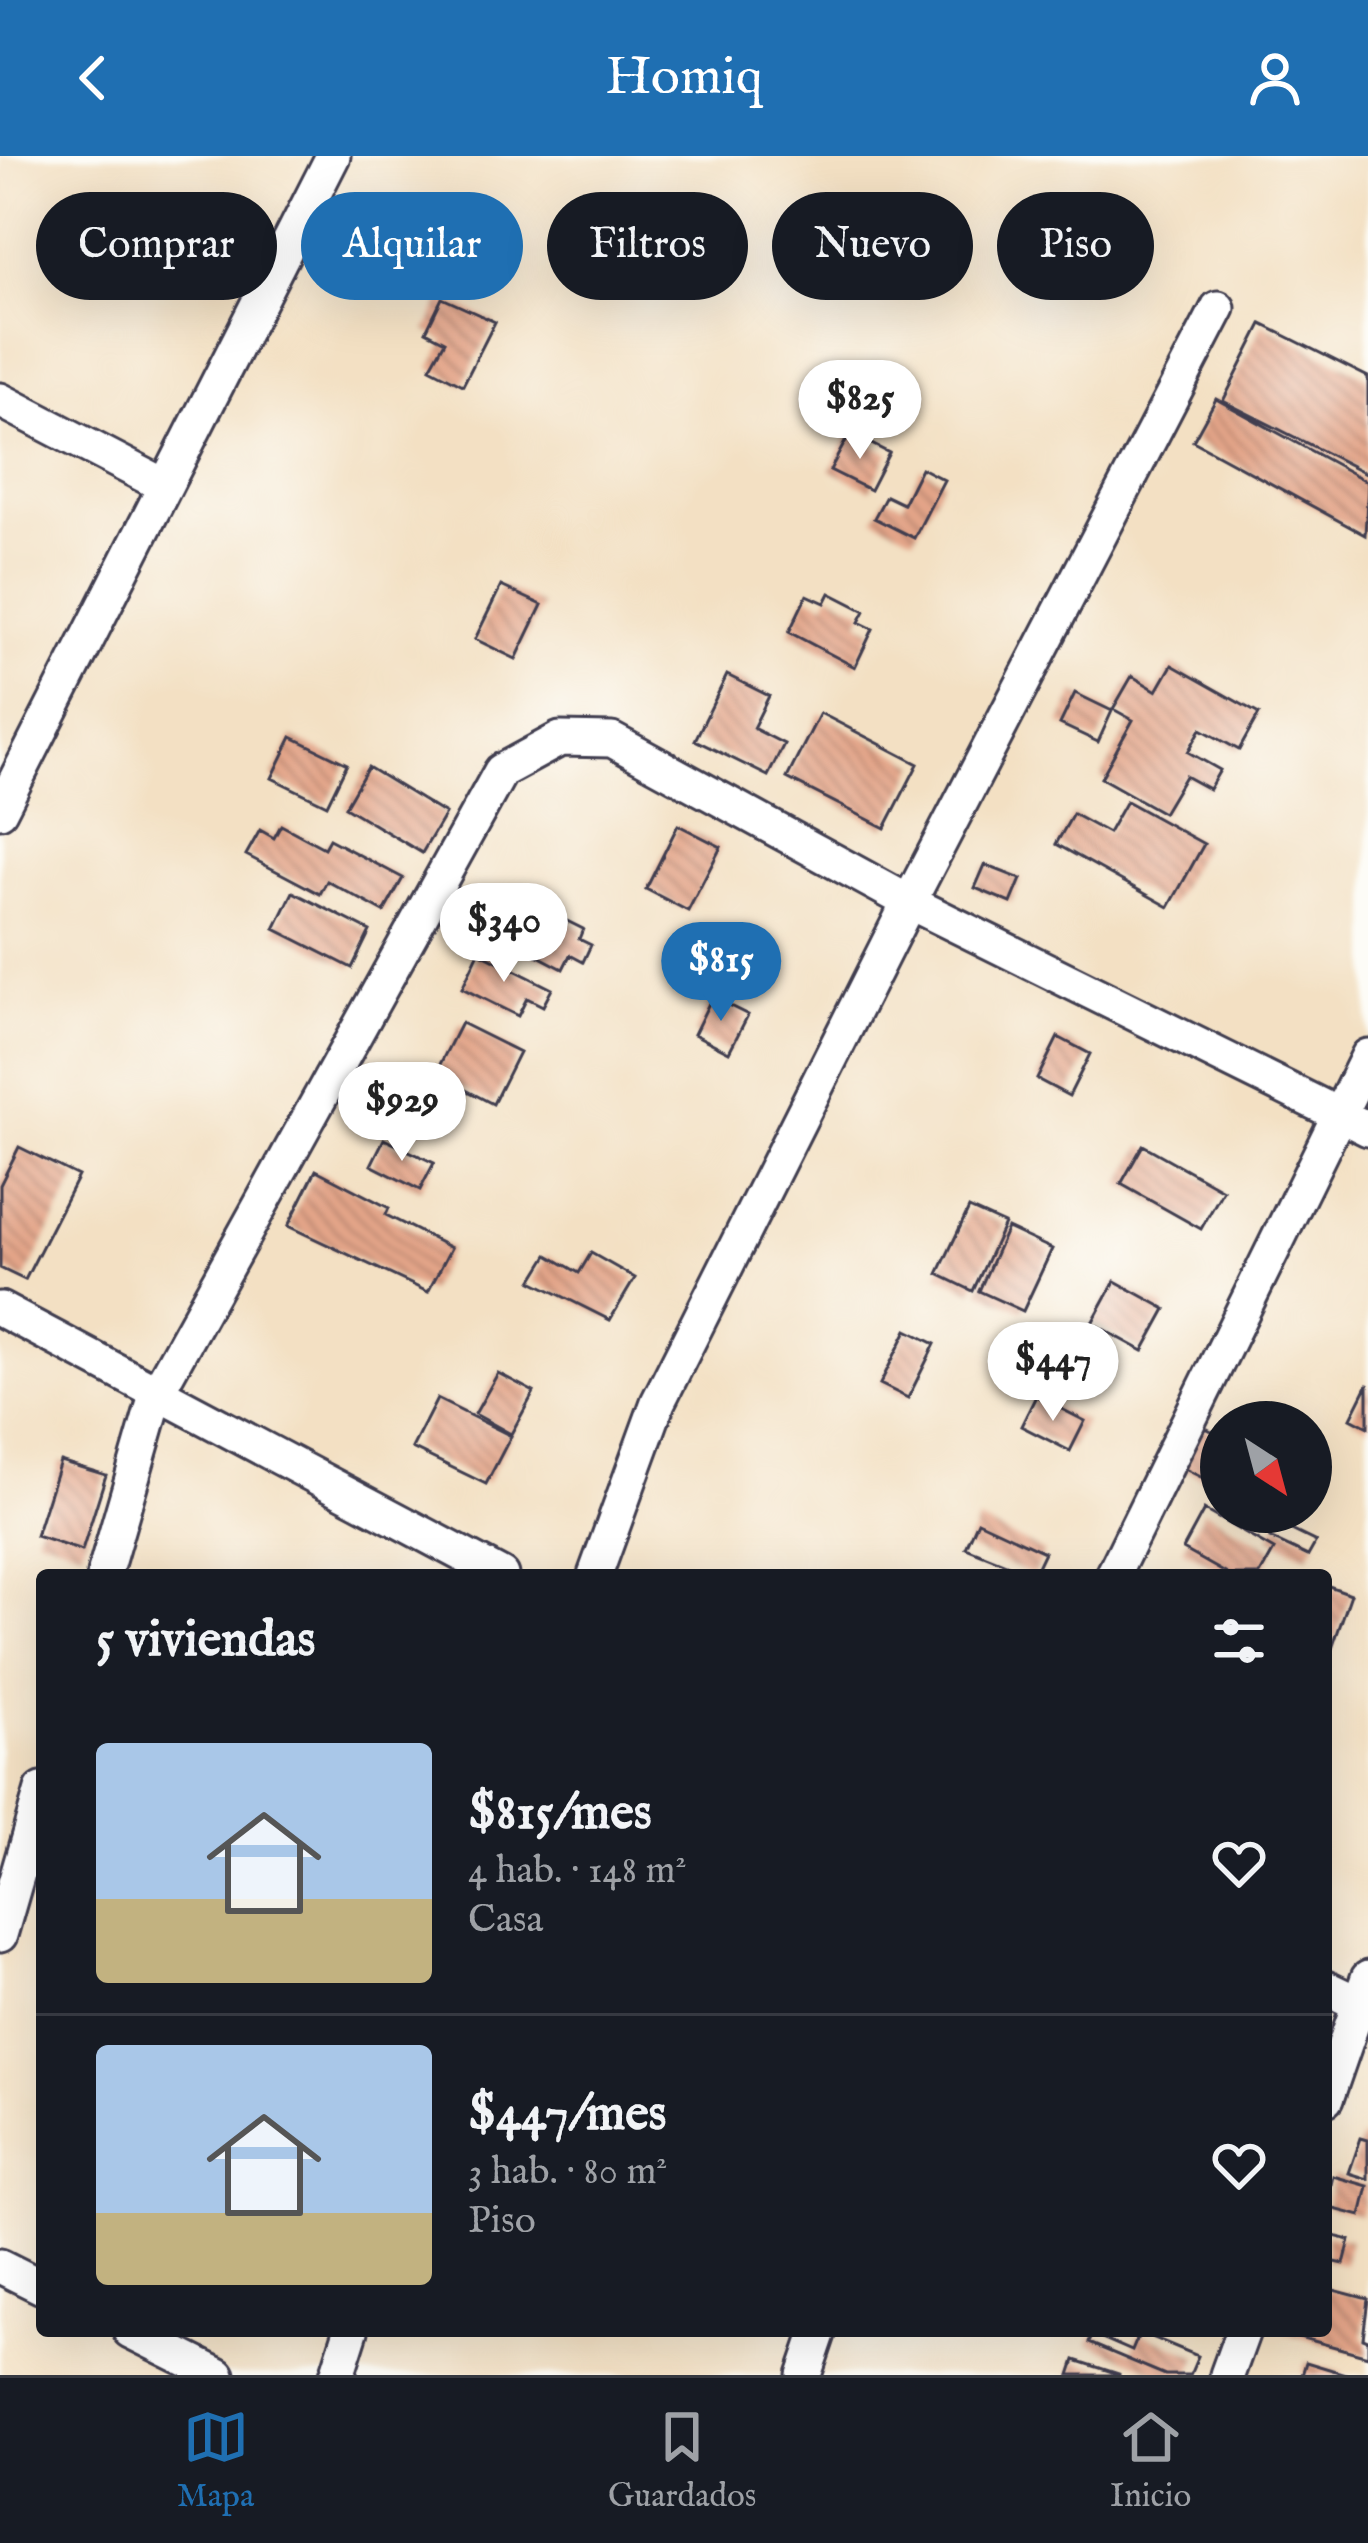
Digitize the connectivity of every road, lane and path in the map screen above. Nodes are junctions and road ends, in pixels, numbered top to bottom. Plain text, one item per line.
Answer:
1 (332, 156) edge
2 (1218, 308) dead end
3 (0, 400) edge
4 (165, 486) junction
5 (0, 811) edge
6 (909, 902) junction
7 (1368, 1056) edge
8 (1353, 1122) edge
9 (0, 1309) edge
10 (157, 1392) junction
11 (106, 1569) edge
12 (489, 1569) edge
13 (597, 1569) edge
14 (1116, 1569) edge
15 (36, 1811) edge
16 (0, 1935) edge
17 (1332, 1989) edge
18 (1365, 1997) edge
19 (1332, 2083) edge
20 (0, 2266) edge
21 (36, 2284) edge
22 (142, 2337) edge
23 (349, 2337) edge
24 (817, 2337) edge
25 (1241, 2337) edge
26 (218, 2375) edge
27 (337, 2375) edge
28 (804, 2375) edge
29 (1227, 2375) edge

1 - 4 street
2 - 6 street
3 - 4 street
4 - 5 street
6 - 8 street
6 - 10 street
6 - 13 street
7 - 8 street
8 - 14 street
9 - 10 street
10 - 11 street
10 - 12 street
15 - 16 street
17 - 18 street
18 - 19 street
20 - 21 street
22 - 26 street
23 - 27 street
24 - 28 street
25 - 29 street

